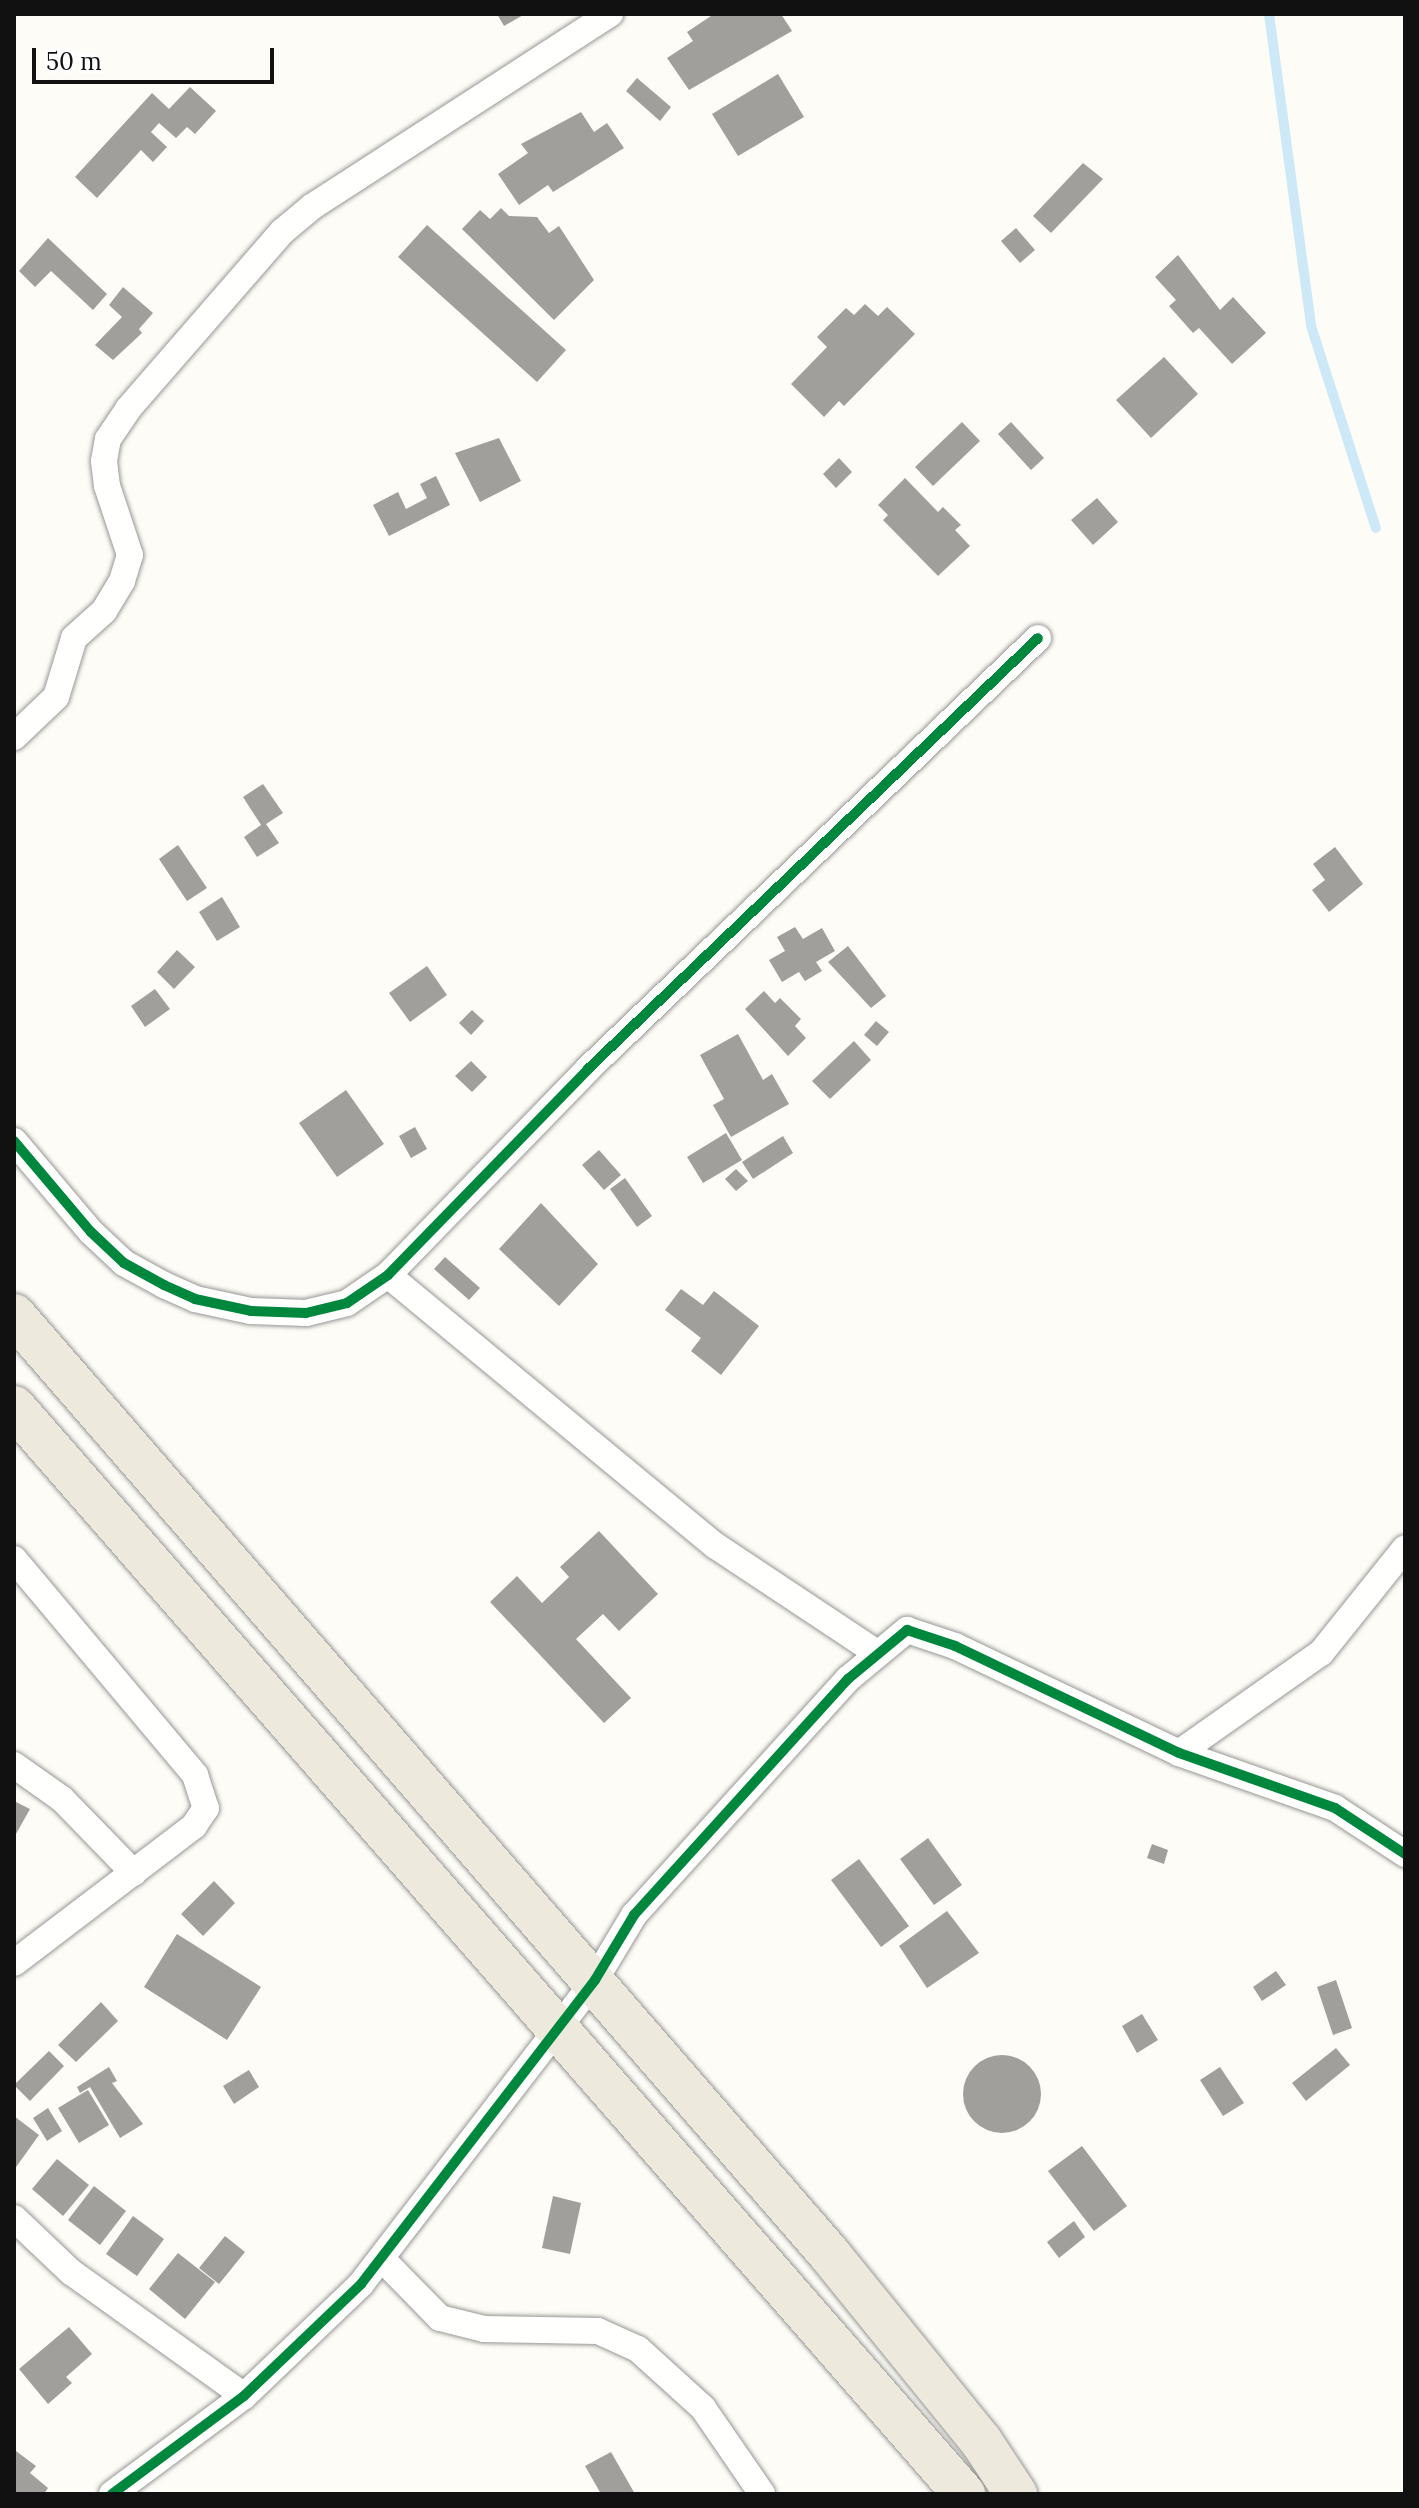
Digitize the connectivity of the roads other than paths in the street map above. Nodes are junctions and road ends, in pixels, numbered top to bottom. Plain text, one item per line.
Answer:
1 (610, 14) edge
2 (1038, 638) dead end
3 (14, 737) edge
4 (14, 1141) edge
5 (388, 1275) junction
6 (14, 1315) edge
7 (14, 1407) edge
8 (1405, 1548) edge
9 (14, 1559) edge
10 (877, 1653) junction
11 (1179, 1753) junction
12 (14, 1765) edge
13 (1405, 1854) edge
14 (134, 1873) junction
15 (14, 1963) edge
16 (595, 1980) junction
17 (556, 2030) junction
18 (14, 2218) edge
19 (383, 2260) junction
20 (244, 2396) junction
21 (112, 2494) edge
22 (762, 2494) edge
23 (964, 2494) edge
24 (1016, 2494) edge

1 - 3 street
2 - 5 street
4 - 5 street
5 - 10 street
6 - 16 main road
7 - 17 main road
8 - 11 street
9 - 14 street
10 - 11 street
10 - 16 street
11 - 13 street
12 - 14 street
14 - 15 street
16 - 17 street
16 - 24 main road
17 - 19 street
17 - 23 main road
18 - 20 street
19 - 20 street
19 - 22 street
20 - 21 street

